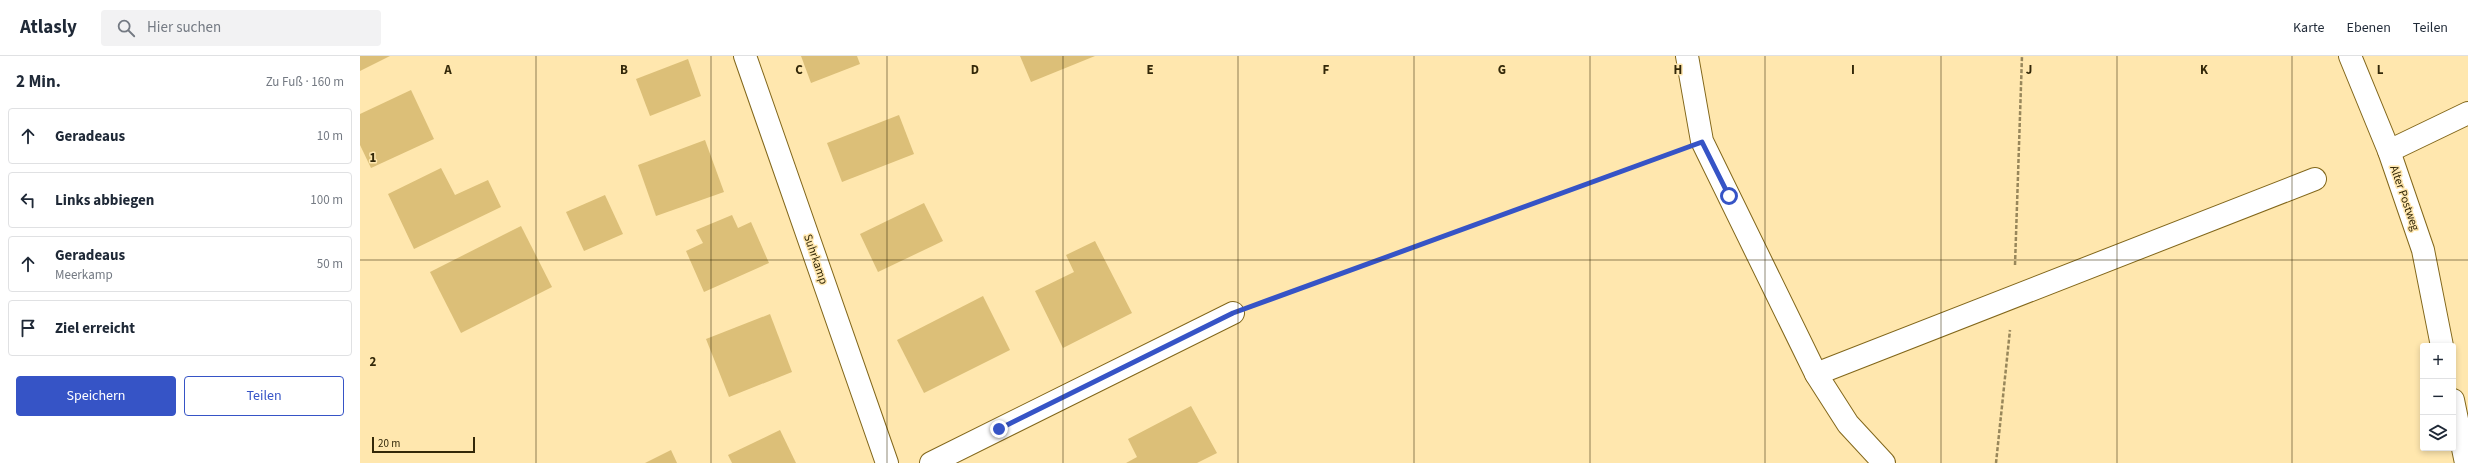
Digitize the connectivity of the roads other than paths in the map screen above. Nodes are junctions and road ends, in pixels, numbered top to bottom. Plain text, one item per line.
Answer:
1 (745, 56) edge
2 (1686, 56) edge
3 (2350, 56) edge
4 (2468, 113) edge
5 (2389, 151) junction
6 (2315, 179) dead end
7 (1233, 313) road end
8 (2441, 343) edge
9 (1816, 374) junction
10 (2458, 403) edge
11 (887, 463) edge
12 (931, 463) edge
13 (1884, 463) edge
14 (2466, 463) edge

1 - 11 street, Suhrkamp
2 - 9 street
3 - 5 street, Alter Postweg
4 - 5 street
5 - 8 street, Alter Postweg
6 - 9 street
7 - 12 street
9 - 13 street
10 - 14 street

